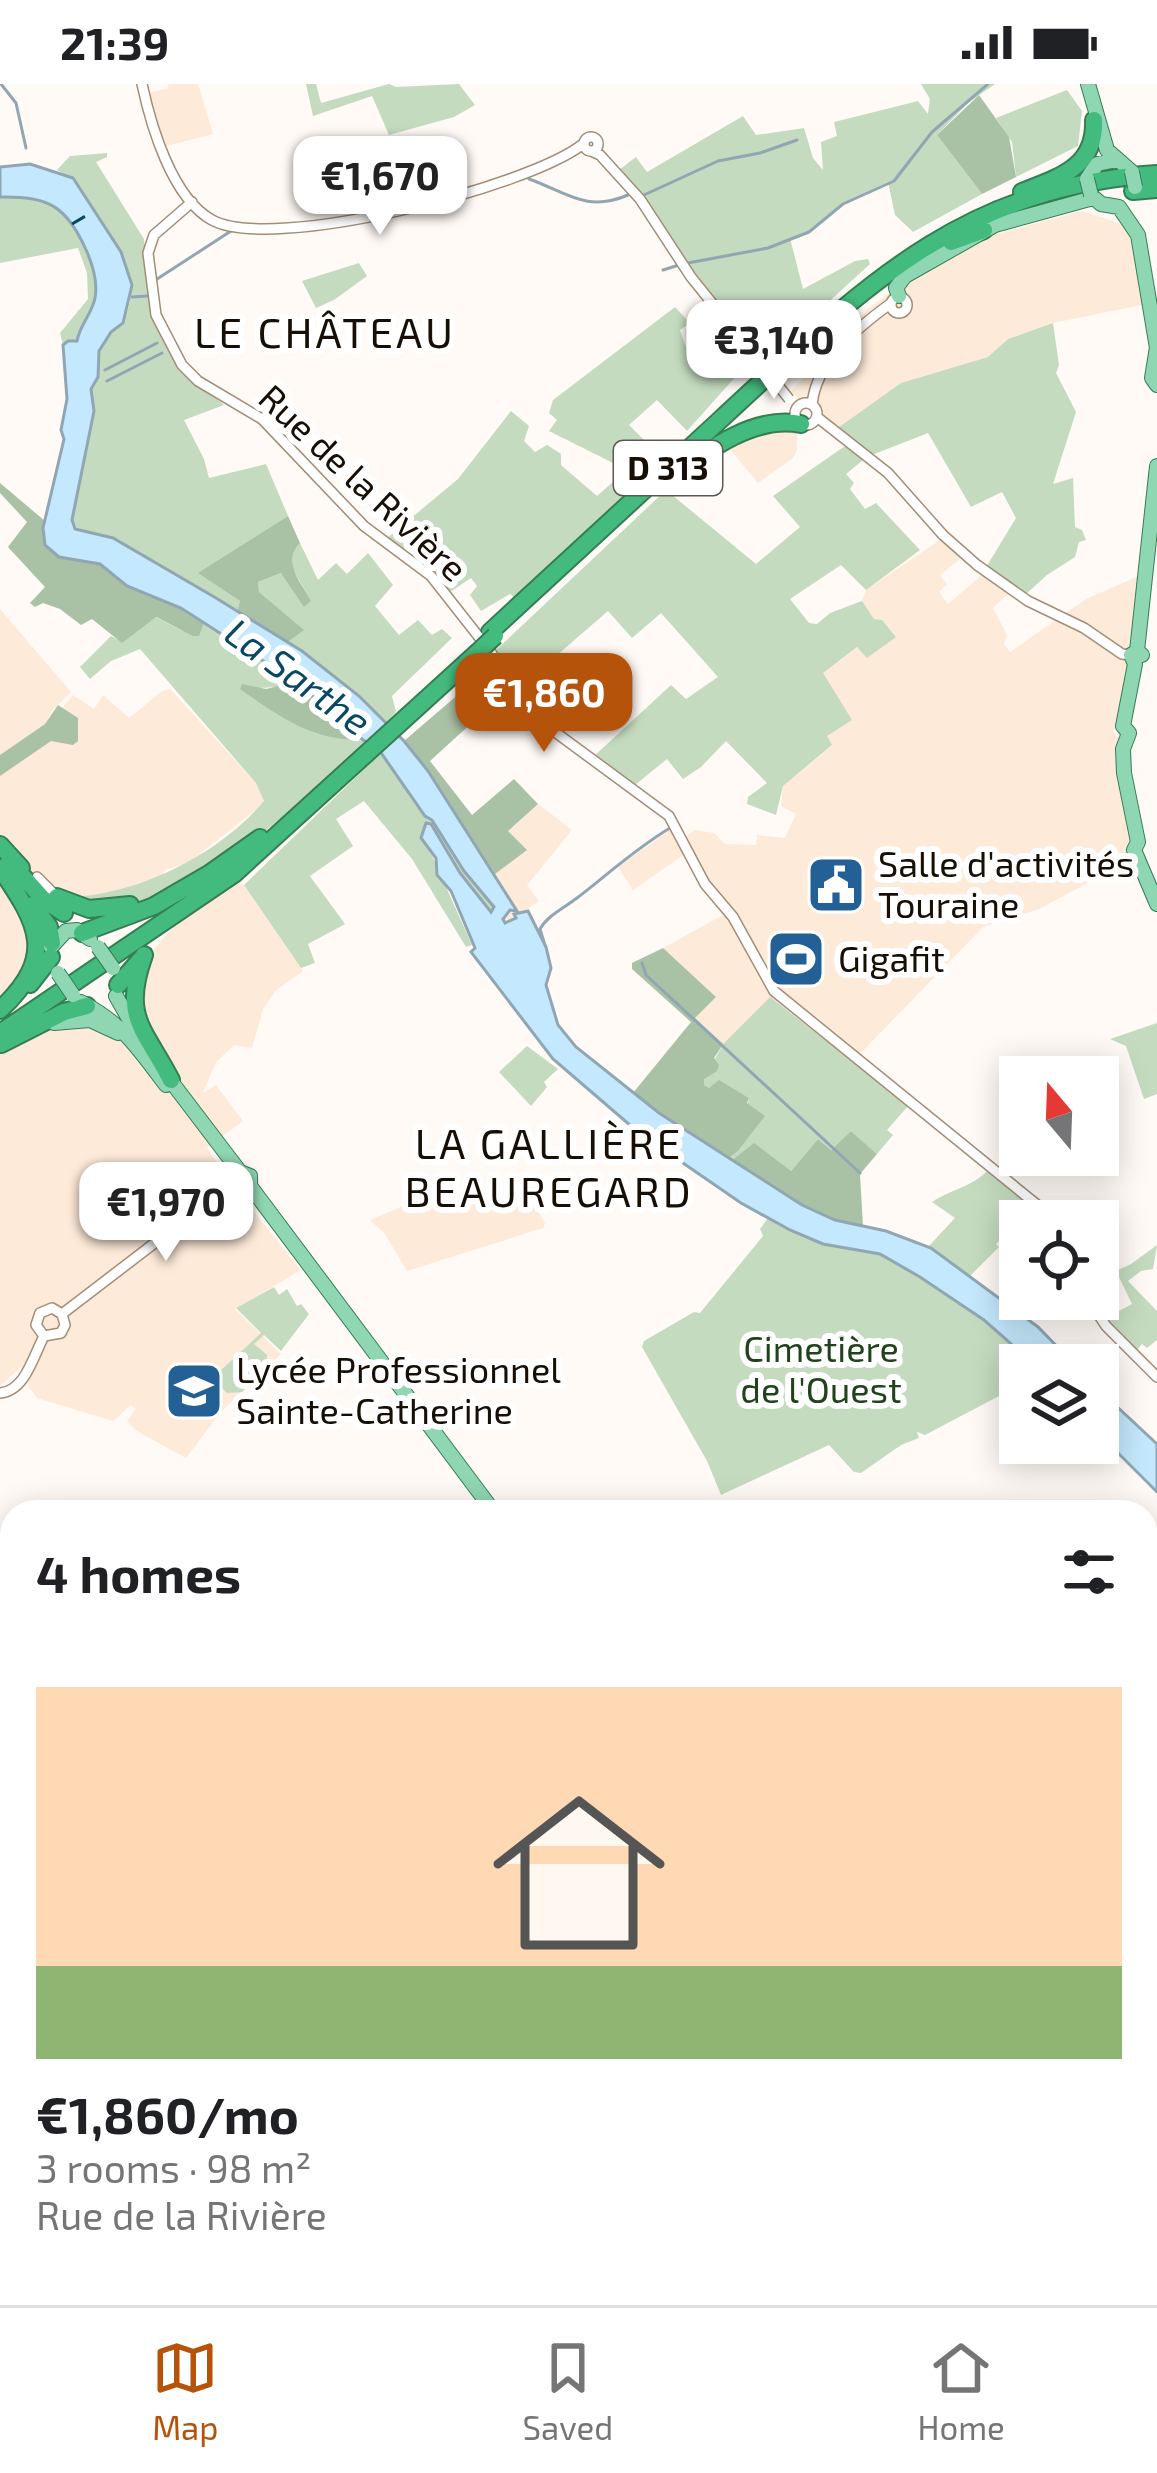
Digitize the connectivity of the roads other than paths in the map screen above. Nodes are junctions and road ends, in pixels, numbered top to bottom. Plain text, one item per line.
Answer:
1 (142, 84) edge
2 (1085, 84) edge
3 (1094, 120) junction
4 (1157, 164) edge
5 (1129, 179) junction
6 (1157, 180) edge
7 (1092, 182) junction
8 (1033, 188) junction
9 (192, 202) junction
10 (1115, 206) junction
11 (1052, 207) junction
12 (984, 230) junction
13 (916, 254) junction
14 (1143, 274) junction
15 (1148, 300) junction
16 (891, 305) joint
17 (1157, 348) edge
18 (1156, 379) edge
19 (807, 410) junction
20 (1157, 466) edge
21 (636, 508) junction
22 (493, 634) junction
23 (1134, 656) junction
24 (352, 762) junction
25 (285, 820) junction
26 (1140, 850) junction
27 (2, 857) edge
28 (209, 874) junction
29 (37, 877) joint
30 (1157, 892) edge
31 (204, 895) junction
32 (57, 897) joint
33 (1157, 904) edge
34 (119, 918) junction
35 (77, 931) junction
36 (144, 955) junction
37 (53, 957) junction
38 (116, 983) junction
39 (85, 1003) junction
40 (0, 1010) edge
41 (0, 1029) edge
42 (0, 1046) edge
43 (154, 1069) junction
44 (168, 1082) junction
45 (240, 1183) junction
46 (1031, 1200) edge
47 (62, 1314) junction
48 (1102, 1320) edge
49 (44, 1336) junction
50 (1157, 1377) edge
51 (0, 1391) edge
52 (481, 1500) edge

1 - 9 street
2 - 3 main road
2 - 5 main road
3 - 7 main road
3 - 8 highway
4 - 5 highway
5 - 6 highway
5 - 7 main road
5 - 10 main road
5 - 15 main road
6 - 13 highway, D 313
7 - 8 highway
7 - 10 main road
7 - 11 main road
8 - 13 highway
9 - 19 street, bridge
9 - 46 street, Rue de la Rivière
10 - 14 main road
11 - 12 main road
11 - 14 main road
12 - 13 highway
12 - 16 main road
13 - 21 highway, D 313
13 - 22 highway, D 313
14 - 15 main road
15 - 17 main road
16 - 19 street
17 - 18 main road
19 - 21 highway
19 - 23 street
20 - 23 main road
21 - 22 highway, D 313
22 - 24 highway, D 313, bridge
23 - 26 main road
24 - 25 highway, D 313
24 - 31 highway, D 313
25 - 28 highway, D 313
25 - 41 highway, D 313
26 - 30 main road
26 - 33 main road
27 - 29 highway, D 313
27 - 34 highway
27 - 35 highway
27 - 37 highway
27 - 40 highway
28 - 32 highway, D 313
28 - 34 highway, D 313
29 - 32 street, D 313
31 - 36 highway
31 - 41 highway, D 313
34 - 35 highway, D 313
35 - 37 main road
35 - 38 main road, bridge
36 - 38 highway
36 - 44 highway
37 - 39 main road, bridge
37 - 40 highway
38 - 39 main road
38 - 44 main road
39 - 42 highway
39 - 43 main road
42 - 43 main road
43 - 44 main road
44 - 45 main road
45 - 47 street
45 - 52 main road
47 - 49 street
47 - 49 street
48 - 50 street
49 - 51 street

